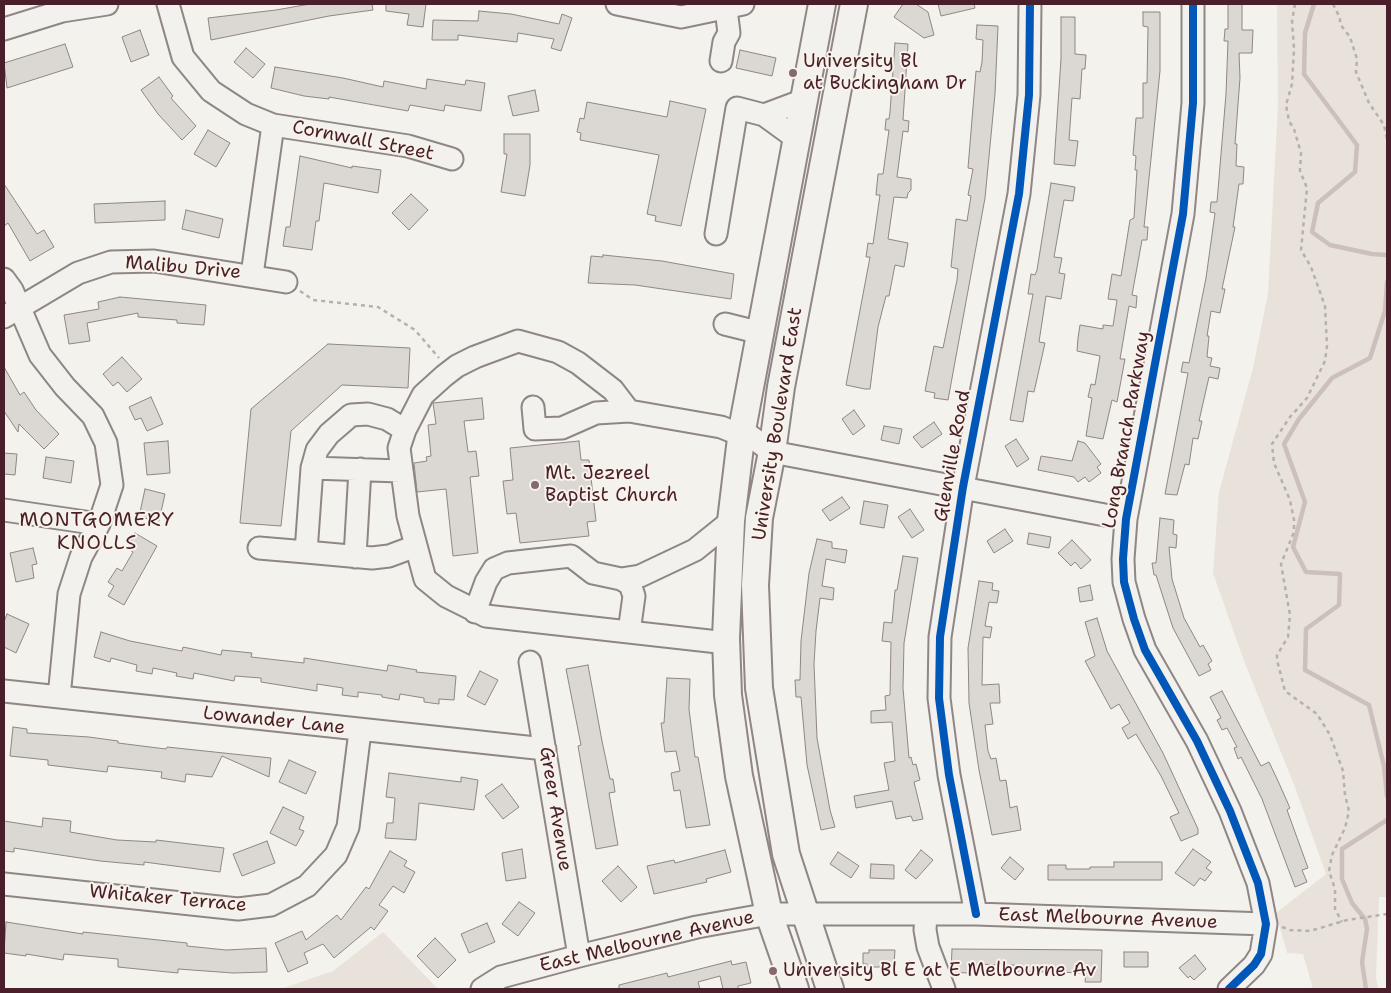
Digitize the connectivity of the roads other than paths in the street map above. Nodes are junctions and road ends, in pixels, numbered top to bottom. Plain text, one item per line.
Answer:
1 (107, 4) edge
2 (168, 4) edge
3 (616, 4) edge
4 (822, 4) edge
5 (854, 4) edge
6 (1030, 4) edge
7 (1194, 4) edge
8 (734, 6) edge
9 (657, 8) edge
10 (4, 29) edge
11 (721, 61) dead end
12 (804, 100) junction
13 (764, 114) junction
14 (273, 125) junction
15 (797, 139) junction
16 (452, 159) dead end
17 (716, 234) dead end
18 (252, 275) junction
19 (4, 279) edge
20 (286, 282) road end
21 (11, 313) edge
22 (725, 324) dead end
23 (761, 333) junction
24 (533, 407) dead end
25 (629, 411) junction
26 (405, 430) junction
27 (742, 432) junction
28 (772, 452) junction
29 (312, 468) junction
30 (360, 469) junction
31 (400, 471) junction
32 (963, 486) junction
33 (4, 510) edge
34 (1126, 519) junction
35 (731, 521) junction
36 (98, 524) junction
37 (416, 546) junction
38 (259, 548) dead end
39 (306, 552) junction
40 (355, 557) junction
41 (621, 578) junction
42 (475, 612) junction
43 (629, 632) junction
44 (726, 643) junction
45 (530, 662) dead end
46 (4, 691) edge
47 (59, 698) junction
48 (360, 731) junction
49 (545, 749) junction
50 (4, 884) edge
51 (769, 914) junction
52 (804, 914) junction
53 (926, 914) junction
54 (976, 914) junction
55 (1270, 924) junction
56 (579, 956) junction
57 (482, 989) edge
58 (795, 989) edge
59 (830, 989) edge
60 (944, 989) edge
61 (1229, 989) edge

1 - 10 street
2 - 14 street, Cornwall Street
3 - 9 street
4 - 12 main road, University Boulevard East
5 - 28 main road, University Boulevard East
6 - 32 street, Glenville Road
7 - 34 street, Long Branch Parkway
8 - 9 street
8 - 11 street
12 - 13 street
12 - 15 main road, University Boulevard East
13 - 15 street
13 - 17 street
14 - 16 street, Cornwall Street
14 - 18 street
15 - 23 main road, University Boulevard East
18 - 20 street, Malibu Drive
18 - 21 street, Malibu Drive
19 - 21 street
21 - 36 street
22 - 23 street
23 - 27 main road, University Boulevard East
24 - 25 street
25 - 26 street
25 - 27 street
26 - 29 street
26 - 31 street
27 - 28 street
27 - 35 main road, University Boulevard East
28 - 32 street
28 - 52 main road, University Boulevard East
29 - 30 street
29 - 39 street
30 - 31 street
30 - 40 street
31 - 37 street
32 - 34 street
32 - 54 street, Glenville Road
33 - 36 street
34 - 55 street, Long Branch Parkway
35 - 41 street
35 - 44 main road, University Boulevard East
36 - 47 street
37 - 40 street
37 - 42 street
38 - 39 street
39 - 40 street
41 - 42 street
41 - 43 street
42 - 43 street
43 - 44 street
44 - 51 main road, University Boulevard East
45 - 49 street, Greer Avenue
46 - 47 street, Lowander Lane
47 - 48 street, Lowander Lane
48 - 49 street, Lowander Lane
48 - 50 street, Whitaker Terrace
49 - 56 street, Greer Avenue
51 - 52 street, East Melbourne Avenue
51 - 56 street, East Melbourne Avenue
51 - 58 main road, University Boulevard East
52 - 53 street, East Melbourne Avenue
52 - 59 main road, University Boulevard East
53 - 54 street, East Melbourne Avenue
53 - 60 street
54 - 55 street, East Melbourne Avenue
55 - 61 street
56 - 57 street, East Melbourne Avenue

